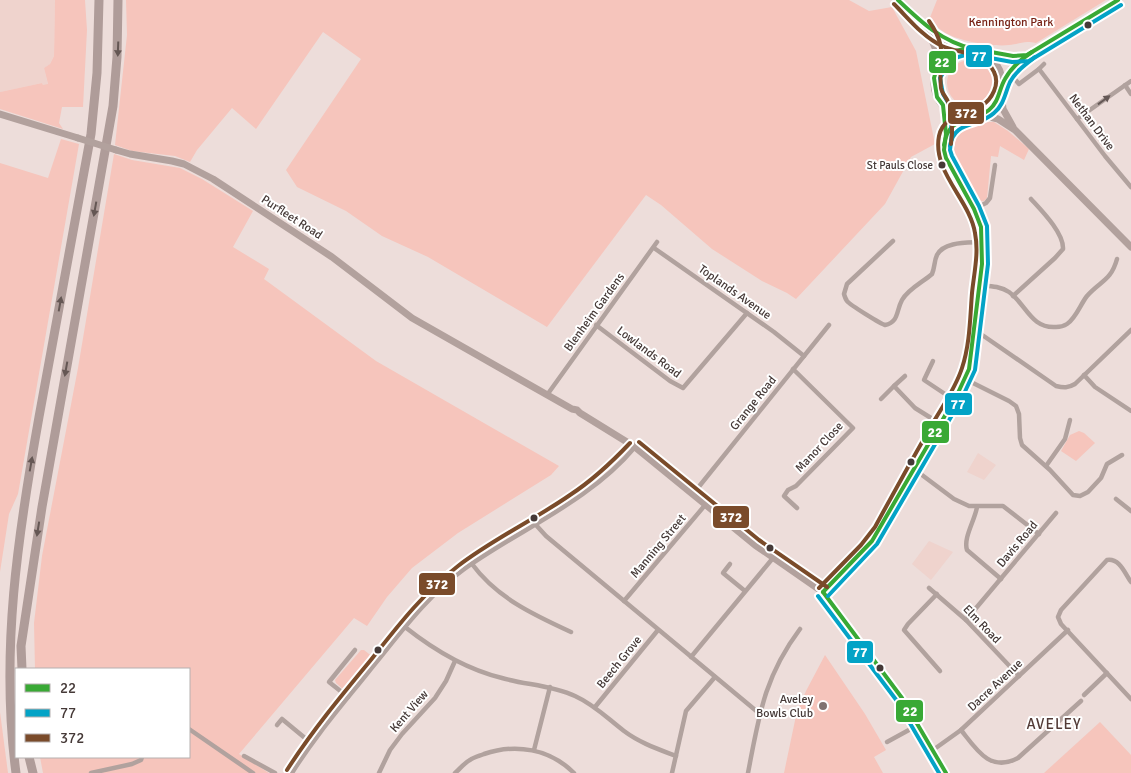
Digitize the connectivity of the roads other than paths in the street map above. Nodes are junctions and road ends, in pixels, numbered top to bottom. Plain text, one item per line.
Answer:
1 (94, 0) edge
2 (99, 0) edge
3 (118, 0) edge
4 (898, 0) edge
5 (1118, 0) edge
6 (100, 13) junction
7 (926, 26) junction
8 (969, 48) junction
9 (985, 52) junction
10 (1028, 55) junction
11 (1044, 64) dead end
12 (1039, 69) junction
13 (936, 71) junction
14 (1014, 78) dead end
15 (1131, 81) edge
16 (1003, 82) junction
17 (1125, 85) junction
18 (1001, 92) junction
19 (1131, 94) edge
20 (943, 105) junction
21 (0, 114) edge
22 (982, 115) junction
23 (969, 117) junction
24 (1077, 119) junction
25 (1014, 130) junction
26 (946, 134) junction
27 (995, 165) dead end
28 (1131, 186) edge
29 (1031, 199) dead end
30 (974, 209) junction
31 (893, 241) dead end
32 (657, 242) dead end
33 (982, 242) junction
34 (1131, 247) edge
35 (654, 248) junction
36 (1117, 259) dead end
37 (979, 285) junction
38 (1013, 296) junction
39 (747, 313) junction
40 (596, 325) junction
41 (829, 325) dead end
42 (975, 330) junction
43 (1130, 334) edge
44 (804, 356) junction
45 (933, 361) dead end
46 (793, 369) junction
47 (1084, 375) junction
48 (905, 376) dead end
49 (966, 379) junction
50 (894, 386) junction
51 (547, 395) junction
52 (881, 399) dead end
53 (954, 400) junction
54 (1131, 411) edge
55 (1070, 420) dead end
56 (940, 423) junction
57 (635, 447) junction
58 (1122, 455) dead end
59 (1046, 466) junction
60 (914, 469) junction
61 (694, 494) junction
62 (1116, 499) dead end
63 (706, 504) junction
64 (977, 507) junction
65 (797, 508) dead end
66 (1131, 511) edge
67 (1056, 513) dead end
68 (536, 524) junction
69 (1038, 534) junction
70 (773, 558) junction
71 (472, 564) junction
72 (730, 564) dead end
73 (1001, 579) junction
74 (1131, 582) edge
75 (929, 588) dead end
76 (745, 591) junction
77 (823, 592) junction
78 (937, 594) junction
79 (624, 602) junction
80 (966, 620) junction
81 (405, 627) junction
82 (800, 629) dead end
83 (658, 630) junction
84 (1068, 630) junction
85 (571, 632) dead end
86 (355, 650) dead end
87 (691, 657) junction
88 (455, 661) junction
89 (22, 668) edge
90 (940, 671) dead end
91 (1107, 673) junction
92 (1018, 676) junction
93 (715, 677) junction
94 (550, 687) junction
95 (1084, 695) dead end
96 (348, 697) junction
97 (1131, 699) edge
98 (1081, 701) dead end
99 (595, 707) junction
100 (760, 714) junction
101 (277, 725) dead end
102 (918, 725) junction
103 (190, 730) edge
104 (961, 730) junction
105 (887, 742) dead end
106 (311, 743) junction
107 (534, 750) junction
108 (933, 750) junction
109 (244, 756) dead end
110 (676, 756) junction
111 (29, 758) edge
112 (142, 758) edge
113 (16, 773) edge
114 (33, 773) edge
115 (91, 773) edge
116 (253, 773) edge
117 (275, 773) edge
118 (292, 773) edge
119 (379, 773) edge
120 (455, 773) edge
121 (574, 773) edge
122 (672, 773) edge
123 (748, 773) edge
124 (946, 773) edge

1 - 6 highway
2 - 6 highway
3 -> 89 highway
4 - 7 street
5 - 10 street
113 -> 6 highway
7 - 8 street
7 - 13 street
8 - 9 street
8 - 13 street
9 - 10 street
9 - 16 street
10 - 16 street
11 - 12 street
12 - 14 street
12 - 24 street, Nethan Drive
13 - 20 street
15 - 17 street
16 - 18 street
17 - 19 street
24 -> 17 street
18 - 22 street
18 - 25 street
20 - 23 street
20 - 26 street
21 - 51 street, Purfleet Road, bridge
22 - 23 street
22 - 25 street
23 - 26 street
24 - 28 street, Nethan Drive
25 - 34 street
26 - 30 street
27 - 30 street
29 - 38 street
30 - 33 street
31 - 33 street
32 - 35 street, Blenheim Gardens
33 - 37 street
35 - 39 street, Toplands Avenue
35 - 40 street, Blenheim Gardens
36 - 38 street
37 - 38 street
37 - 42 street
39 - 40 street, Lowlands Road
39 - 44 street, Toplands Avenue
40 - 51 street, Blenheim Gardens
41 - 44 street, Grange Road
42 - 47 street
42 - 49 street
43 - 47 street
44 - 46 street, Grange Road
45 - 53 street
46 - 61 street, Grange Road
46 - 65 street, Manor Close
47 - 54 street
48 - 50 street
49 - 53 street
49 - 59 street
50 - 52 street
50 - 56 street
51 - 57 street, Purfleet Road
53 - 56 street
55 - 59 street
56 - 60 street
57 - 61 street
57 - 68 street
58 - 59 street
60 - 64 street
60 - 77 street
61 - 63 street
62 - 66 street
63 - 70 street
63 - 79 street, Manning Street
64 - 69 street
64 - 73 street
67 - 69 street, Davis Road
68 - 71 street
68 - 79 street
69 - 73 street, Davis Road
70 - 76 street
70 - 77 street
71 - 81 street
71 - 85 street
72 - 76 street
73 - 80 street, Davis Road
74 - 84 street
75 - 78 street, Elm Road
76 - 87 street
77 - 102 street
78 - 80 street, Elm Road
78 - 90 street
79 - 83 street
80 - 92 street, Elm Road
81 - 88 street
81 - 96 street
82 - 100 street
83 - 87 street
83 - 99 street, Beech Grove
84 - 91 street
84 - 92 street, Dacre Avenue
86 - 96 street
87 - 93 street
88 - 94 street
88 - 119 street, Kent View
91 - 95 street
91 - 97 street
92 - 104 street, Dacre Avenue
93 - 100 street
93 - 110 street
94 - 99 street
94 - 107 street
96 - 106 street
98 - 104 street
99 - 110 street
100 - 123 street
101 - 106 street
102 - 105 street
102 - 108 street
103 - 116 street
104 - 108 street, Dacre Avenue
106 - 118 street
107 - 120 street
107 - 121 street
108 - 124 street
109 - 117 street
110 - 122 street
111 - 114 highway
112 - 115 street

